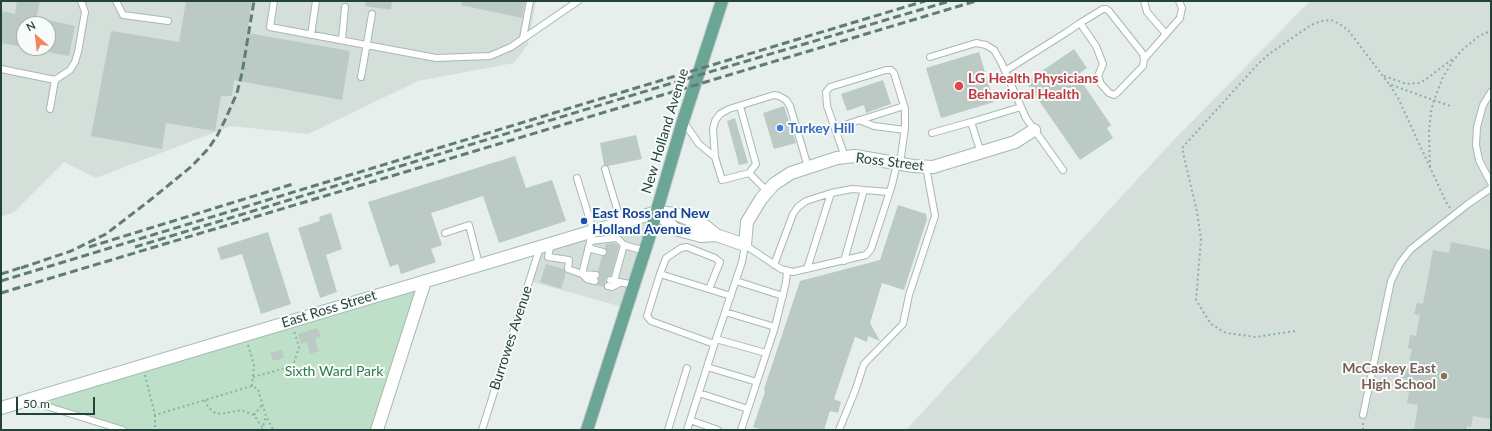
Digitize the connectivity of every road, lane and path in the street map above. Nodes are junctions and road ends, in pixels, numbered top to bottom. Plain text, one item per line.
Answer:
1 (81, 1) edge
2 (116, 1) edge
3 (274, 1) edge
4 (316, 1) edge
5 (530, 1) edge
6 (578, 1) edge
7 (722, 1) edge
8 (1144, 1) edge
9 (1179, 1) edge
10 (345, 7) dead end
11 (372, 14) dead end
12 (168, 21) dead end
13 (1080, 24) junction
14 (1491, 31) edge
15 (1166, 34) junction
16 (312, 35) junction
17 (523, 38) junction
18 (342, 40) junction
19 (366, 45) junction
20 (930, 57) dead end
21 (1144, 59) junction
22 (1453, 61) junction
23 (1, 69) edge
24 (1005, 71) junction
25 (1383, 76) junction
26 (361, 77) dead end
27 (55, 80) junction
28 (1389, 84) junction
29 (1491, 92) edge
30 (1434, 100) junction
31 (740, 106) junction
32 (904, 106) junction
33 (1021, 106) junction
34 (1450, 106) dead end
35 (50, 109) dead end
36 (859, 120) junction
37 (683, 121) junction
38 (971, 122) junction
39 (835, 128) junction
40 (904, 130) junction
41 (1034, 130) junction
42 (932, 133) dead end
43 (981, 153) junction
44 (715, 157) junction
45 (845, 157) junction
46 (898, 163) junction
47 (808, 167) junction
48 (926, 167) junction
49 (1430, 167) junction
50 (606, 169) dead end
51 (1062, 170) dead end
52 (749, 173) junction
53 (577, 178) dead end
54 (1491, 183) edge
55 (1491, 188) edge
56 (864, 190) junction
57 (767, 191) junction
58 (889, 192) junction
59 (831, 193) junction
60 (657, 212) junction
61 (1455, 214) junction
62 (617, 223) junction
63 (445, 233) dead end
64 (617, 238) junction
65 (590, 240) junction
66 (546, 245) junction
67 (624, 245) junction
68 (745, 245) junction
69 (644, 251) junction
70 (603, 252) dead end
71 (844, 261) junction
72 (479, 264) junction
73 (774, 264) junction
74 (807, 269) junction
75 (786, 271) junction
76 (582, 274) junction
77 (660, 274) junction
78 (595, 278) dead end
79 (425, 281) junction
80 (736, 281) junction
81 (634, 284) junction
82 (710, 289) junction
83 (731, 296) junction
84 (782, 296) junction
85 (725, 312) junction
86 (291, 321) junction
87 (775, 327) junction
88 (1295, 331) dead end
89 (245, 335) junction
90 (715, 341) junction
91 (766, 353) junction
92 (142, 365) junction
93 (707, 366) junction
94 (687, 368) dead end
95 (253, 377) junction
96 (757, 382) junction
97 (252, 386) junction
98 (699, 393) junction
99 (27, 400) junction
100 (205, 400) junction
101 (262, 405) junction
102 (1, 408) edge
103 (748, 409) junction
104 (155, 415) junction
105 (254, 415) junction
106 (1363, 415) dead end
107 (266, 416) junction
108 (690, 420) junction
109 (262, 429) edge
110 (123, 430) edge
111 (155, 430) edge
112 (273, 430) edge
113 (377, 430) edge
114 (482, 430) edge
115 (587, 430) edge
116 (668, 430) edge
117 (687, 430) edge
118 (718, 430) edge
119 (741, 430) edge
120 (839, 430) edge

1 - 27 lane
2 - 12 lane
3 - 16 lane
4 - 16 lane
5 - 17 lane
6 - 17 lane
7 - 37 main road, New Holland Avenue
8 - 15 lane
9 - 15 lane
10 - 18 lane
11 - 19 lane
13 - 21 lane
13 - 21 lane
13 - 24 lane
14 - 22 path
15 - 21 lane
16 - 18 lane
17 - 19 lane
18 - 19 lane
19 - 26 lane
20 - 24 lane
22 - 25 path
22 - 30 path
23 - 27 lane
24 - 33 lane
25 - 28 path
25 - 88 path
27 - 35 lane
28 - 30 path
28 - 49 path
29 - 54 lane
30 - 34 path
30 - 49 path
31 - 44 lane
31 - 47 lane
31 - 52 lane
32 - 36 lane
32 - 39 lane
32 - 40 lane
33 - 38 lane
33 - 41 lane
36 - 39 lane
36 - 40 lane
37 - 44 lane
37 - 60 main road, New Holland Avenue
38 - 42 lane
38 - 43 lane
39 - 45 lane
40 - 46 lane
41 - 43 street, Ross Street
41 - 51 lane
43 - 48 street, Ross Street
44 - 52 lane
45 - 46 street, Ross Street
45 - 47 street, Ross Street
46 - 48 street, Ross Street
46 - 58 lane
47 - 57 street, Ross Street
48 - 120 lane
49 - 61 path
50 - 62 lane
52 - 57 lane
53 - 65 lane
55 - 61 lane
56 - 58 lane
56 - 59 lane
56 - 71 lane
57 - 68 street, Ross Street
58 - 71 lane
59 - 73 lane
59 - 74 lane
60 - 62 street, East Ross Street
60 - 68 street
60 - 69 main road, New Holland Avenue
61 - 106 lane
62 - 64 lane
62 - 65 street, East Ross Street
63 - 72 lane
64 - 65 lane
64 - 67 lane
65 - 66 street, East Ross Street
65 - 70 lane
65 - 76 lane
66 - 72 street, East Ross Street
66 - 76 lane
66 - 114 lane, Burrowes Avenue
67 - 69 lane
67 - 81 lane
68 - 73 lane
68 - 80 lane
69 - 81 main road, New Holland Avenue
71 - 74 lane
72 - 79 street, East Ross Street
73 - 75 lane
74 - 75 lane
75 - 84 lane
76 - 78 lane
77 - 82 lane
77 - 82 lane
77 - 90 lane
79 - 86 street, East Ross Street
79 - 113 street
80 - 83 lane
80 - 84 lane
81 - 115 main road, New Holland Avenue
82 - 83 lane
83 - 85 lane
84 - 87 lane
85 - 87 lane
85 - 90 lane
86 - 89 street, East Ross Street
86 - 95 path
87 - 91 lane
89 - 92 street, East Ross Street
89 - 95 path
90 - 91 lane
90 - 93 lane
91 - 96 lane
92 - 99 street, East Ross Street
92 - 104 path
93 - 96 lane
93 - 98 lane
94 - 116 lane
95 - 97 path
96 - 103 lane
97 - 100 path
97 - 101 path
98 - 103 lane
98 - 108 lane
99 - 102 street, East Ross Street
99 - 110 lane
100 - 104 path
100 - 105 path
101 - 105 path
101 - 107 path
103 - 119 lane
104 - 111 path
105 - 109 path
107 - 109 path
107 - 112 path
108 - 117 lane
108 - 118 lane

